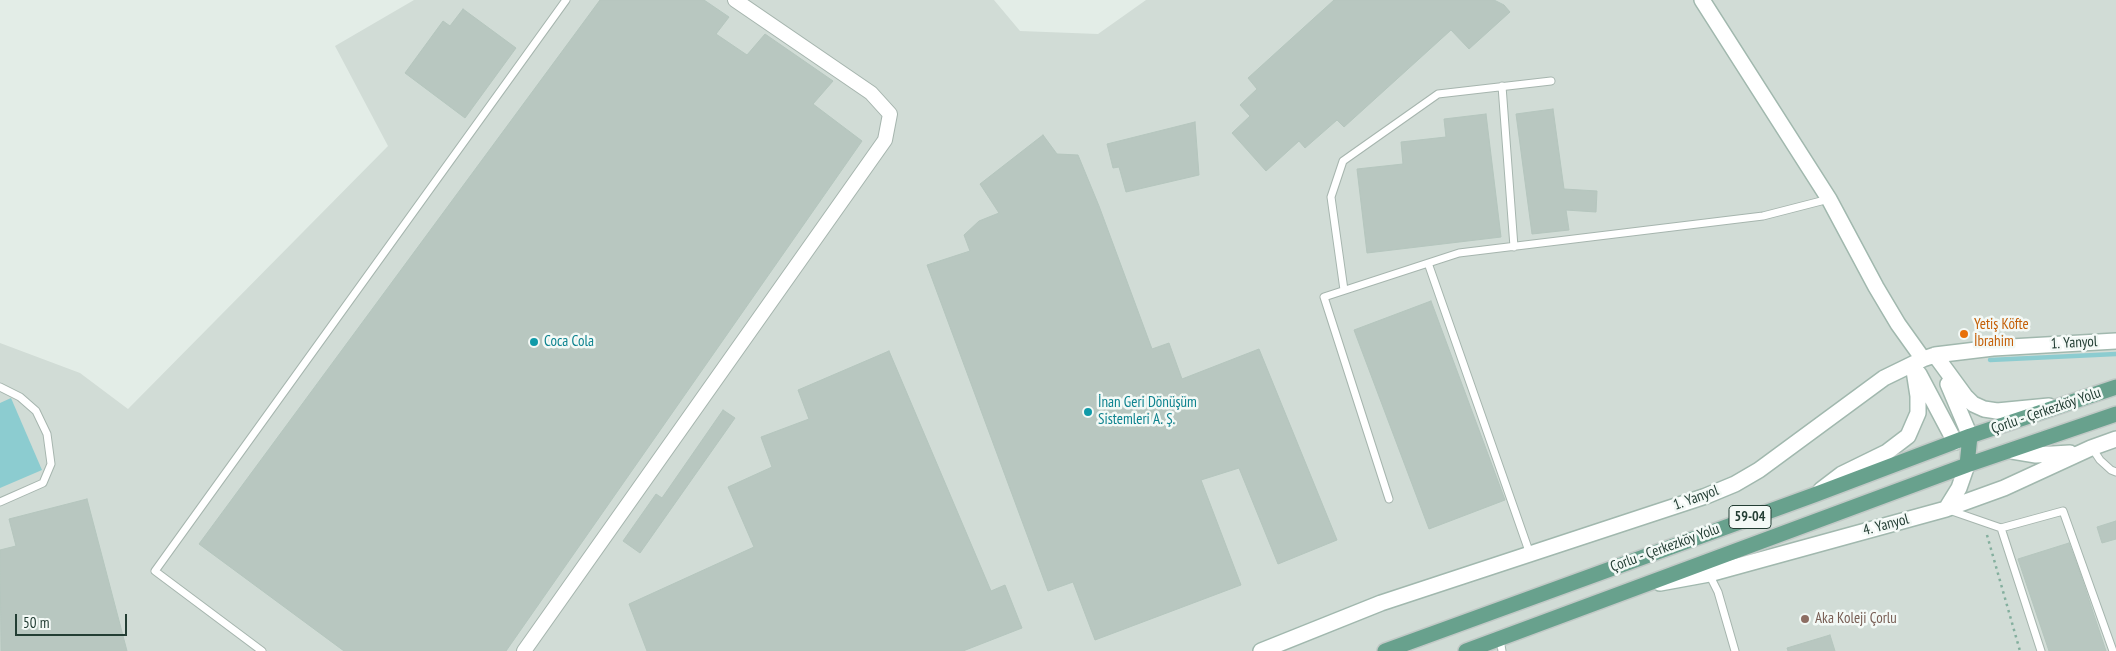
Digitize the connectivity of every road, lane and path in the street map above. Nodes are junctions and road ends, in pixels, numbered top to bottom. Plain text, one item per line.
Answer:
1 (566, 0) edge
2 (735, 0) edge
3 (1702, 0) edge
4 (1551, 81) dead end
5 (1502, 86) junction
6 (1829, 199) junction
7 (1514, 247) junction
8 (1428, 263) junction
9 (1344, 290) junction
10 (2116, 341) edge
11 (1924, 359) junction
12 (0, 387) edge
13 (2116, 387) edge
14 (2063, 405) junction
15 (2116, 414) edge
16 (1970, 436) junction
17 (2116, 439) edge
18 (1955, 442) junction
19 (2091, 448) junction
20 (2012, 451) junction
21 (1967, 465) junction
22 (2116, 472) edge
23 (1814, 495) junction
24 (1389, 499) dead end
25 (0, 502) edge
26 (1946, 509) junction
27 (1983, 521) junction
28 (2001, 528) junction
29 (1530, 554) junction
30 (1709, 574) junction
31 (1647, 585) junction
32 (1496, 646) edge
33 (262, 651) edge
34 (524, 651) edge
35 (1261, 651) edge
36 (1385, 651) edge
37 (1466, 651) edge
38 (1735, 651) edge
39 (2020, 651) edge
40 (2041, 651) edge
41 (2113, 651) edge

1 - 33 lane
2 - 34 street
3 - 6 main road
4 - 5 lane
5 - 7 lane
5 - 9 lane
6 - 7 lane
6 - 11 main road
7 - 8 lane
8 - 9 lane
8 - 29 lane
9 - 24 lane
10 - 11 main road, 1. Yanyol
11 - 14 main road
11 - 16 main road
11 - 18 main road
11 - 23 main road
11 - 29 main road, 1. Yanyol
12 - 25 lane
13 - 14 main road, Çorlu - Çerkezköy Yolu / 59-04
14 - 16 main road, Çorlu - Çerkezköy Yolu / 59-04
15 - 20 main road, Çorlu - Çerkezköy Yolu / 59-04
16 - 18 main road, Çorlu - Çerkezköy Yolu / 59-04
16 - 21 main road
17 - 19 main road, 4. Yanyol
18 - 21 main road
18 - 23 main road, Çorlu - Çerkezköy Yolu / 59-04
19 - 20 main road
19 - 22 lane
19 - 26 main road, 4. Yanyol
20 - 21 main road, Çorlu - Çerkezköy Yolu / 59-04
21 - 26 main road
21 - 31 main road, Çorlu - Çerkezköy Yolu / 59-04
23 - 36 main road, Çorlu - Çerkezköy Yolu / 59-04
26 - 27 lane
26 - 30 main road, 4. Yanyol
27 - 28 lane
27 - 39 path
28 - 40 lane
28 - 41 lane
29 - 35 main road, 1. Yanyol
30 - 31 main road, 4. Yanyol
30 - 38 lane
31 - 32 main road, Çorlu - Çerkezköy Yolu / 59-04
32 - 37 main road, Çorlu - Çerkezköy Yolu / 59-04

